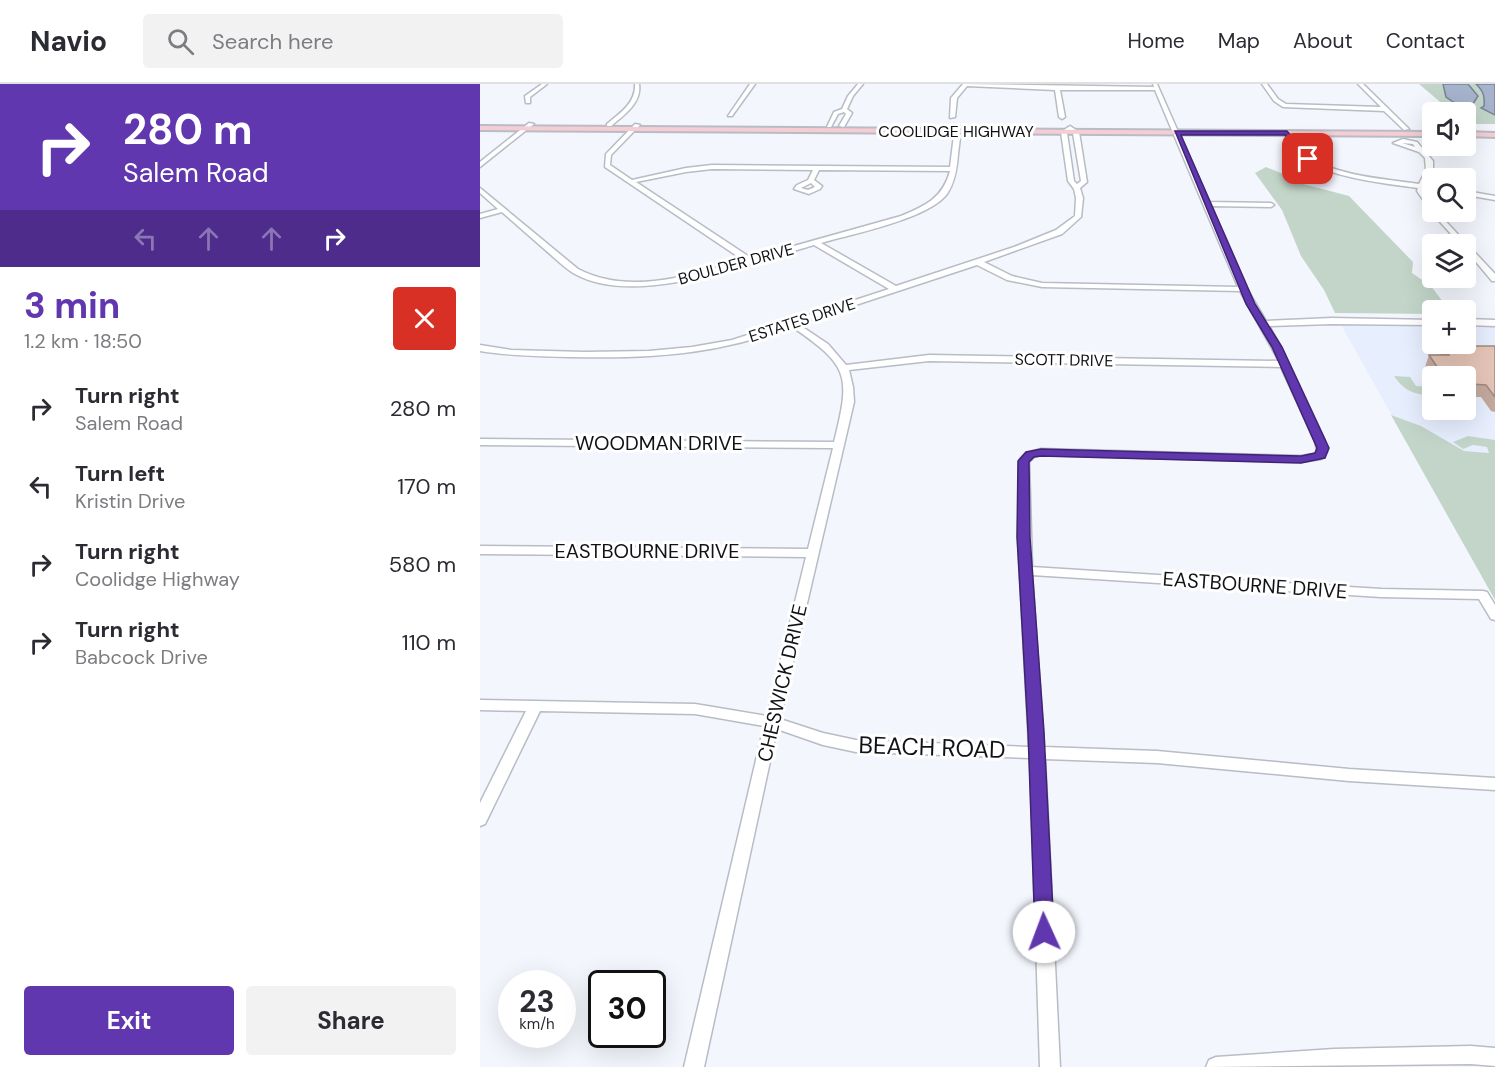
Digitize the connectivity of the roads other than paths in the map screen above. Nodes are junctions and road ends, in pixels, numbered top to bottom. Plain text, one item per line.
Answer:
1 (544, 84) edge
2 (637, 84) edge
3 (753, 84) edge
4 (861, 84) edge
5 (967, 84) edge
6 (1264, 84) edge
7 (1360, 84) edge
8 (1156, 87) edge
9 (1058, 88) junction
10 (528, 102) dead end
11 (1385, 109) junction
12 (844, 110) junction
13 (730, 115) dead end
14 (952, 117) dead end
15 (1062, 117) dead end
16 (609, 125) junction
17 (480, 126) edge
18 (829, 126) junction
19 (842, 126) junction
20 (528, 127) junction
21 (635, 127) junction
22 (958, 129) junction
23 (1406, 129) junction
24 (1476, 129) edge
25 (1495, 129) edge
26 (1070, 131) junction
27 (1176, 131) junction
28 (1287, 131) junction
29 (1422, 131) edge
30 (1422, 132) edge
31 (1476, 134) edge
32 (1495, 135) edge
33 (1418, 150) dead end
34 (480, 165) edge
35 (817, 168) junction
36 (952, 169) junction
37 (811, 181) dead end
38 (629, 182) junction
39 (1421, 186) junction
40 (1078, 187) junction
41 (480, 190) edge
42 (1422, 192) edge
43 (1476, 195) edge
44 (1495, 198) edge
45 (1208, 204) junction
46 (1271, 205) dead end
47 (502, 210) junction
48 (480, 216) edge
49 (1444, 222) edge
50 (1455, 234) edge
51 (815, 242) junction
52 (1476, 257) edge
53 (750, 261) junction
54 (977, 262) junction
55 (1495, 279) edge
56 (895, 289) junction
57 (1243, 289) junction
58 (1422, 322) edge
59 (1476, 322) edge
60 (792, 323) junction
61 (1495, 323) edge
62 (1263, 324) junction
63 (480, 348) edge
64 (1285, 364) junction
65 (844, 368) junction
66 (480, 442) edge
67 (838, 445) junction
68 (480, 550) edge
69 (813, 553) junction
70 (1026, 571) junction
71 (1495, 616) edge
72 (480, 705) edge
73 (536, 706) junction
74 (772, 722) junction
75 (1037, 752) junction
76 (1495, 784) edge
77 (480, 819) edge
78 (1495, 1057) edge
79 (694, 1067) edge
80 (1050, 1067) edge
81 (1216, 1067) edge

1 - 10 street
2 - 16 street
3 - 13 street
4 - 12 street
5 - 9 street
5 - 14 street
6 - 11 street
7 - 11 street
8 - 9 street
8 - 27 street
9 - 15 street
11 - 23 street
12 - 18 street
12 - 19 street
16 - 20 main road, COOLIDGE HIGHWAY
16 - 21 main road, COOLIDGE HIGHWAY
17 - 20 main road, COOLIDGE HIGHWAY
18 - 19 main road, COOLIDGE HIGHWAY
18 - 21 main road, COOLIDGE HIGHWAY
19 - 22 main road, COOLIDGE HIGHWAY
20 - 21 main road, COOLIDGE HIGHWAY
20 - 34 street
21 - 22 main road, COOLIDGE HIGHWAY
21 - 38 street
22 - 26 main road, COOLIDGE HIGHWAY
22 - 36 street, BOULDER DRIVE
23 - 28 main road, COOLIDGE HIGHWAY
23 - 29 main road, COOLIDGE HIGHWAY
24 - 25 main road
26 - 27 main road, COOLIDGE HIGHWAY
26 - 40 street, ESTATES DRIVE
26 - 40 street, ESTATES DRIVE
27 - 28 main road, COOLIDGE HIGHWAY
27 - 45 street
28 - 30 main road, COOLIDGE HIGHWAY
28 - 39 street
31 - 32 main road
33 - 39 street
35 - 36 street
35 - 37 street
35 - 38 street
36 - 51 street, BOULDER DRIVE
38 - 53 street
39 - 42 street
40 - 54 street, ESTATES DRIVE
41 - 47 street, BOULDER DRIVE
43 - 44 street
45 - 46 street
45 - 57 street
47 - 48 street
47 - 53 street, BOULDER DRIVE
49 - 50 street
51 - 53 street, BOULDER DRIVE
51 - 56 street
52 - 55 street
54 - 56 street, ESTATES DRIVE
54 - 57 street
56 - 60 street, ESTATES DRIVE
57 - 62 street
58 - 62 street
59 - 61 street
60 - 63 street, ESTATES DRIVE
60 - 65 street
62 - 64 street
64 - 65 street, SCOTT DRIVE
64 - 70 street
65 - 67 street, CHESWICK DRIVE
66 - 67 street, WOODMAN DRIVE
67 - 69 street, CHESWICK DRIVE
68 - 69 street, EASTBOURNE DRIVE
69 - 74 street, CHESWICK DRIVE
70 - 71 street, EASTBOURNE DRIVE
70 - 75 street
72 - 73 street, BEACH ROAD
73 - 74 street, BEACH ROAD
73 - 77 street
74 - 75 street, BEACH ROAD
74 - 79 street, CHESWICK DRIVE
75 - 76 street, BEACH ROAD
75 - 80 street
78 - 81 street

